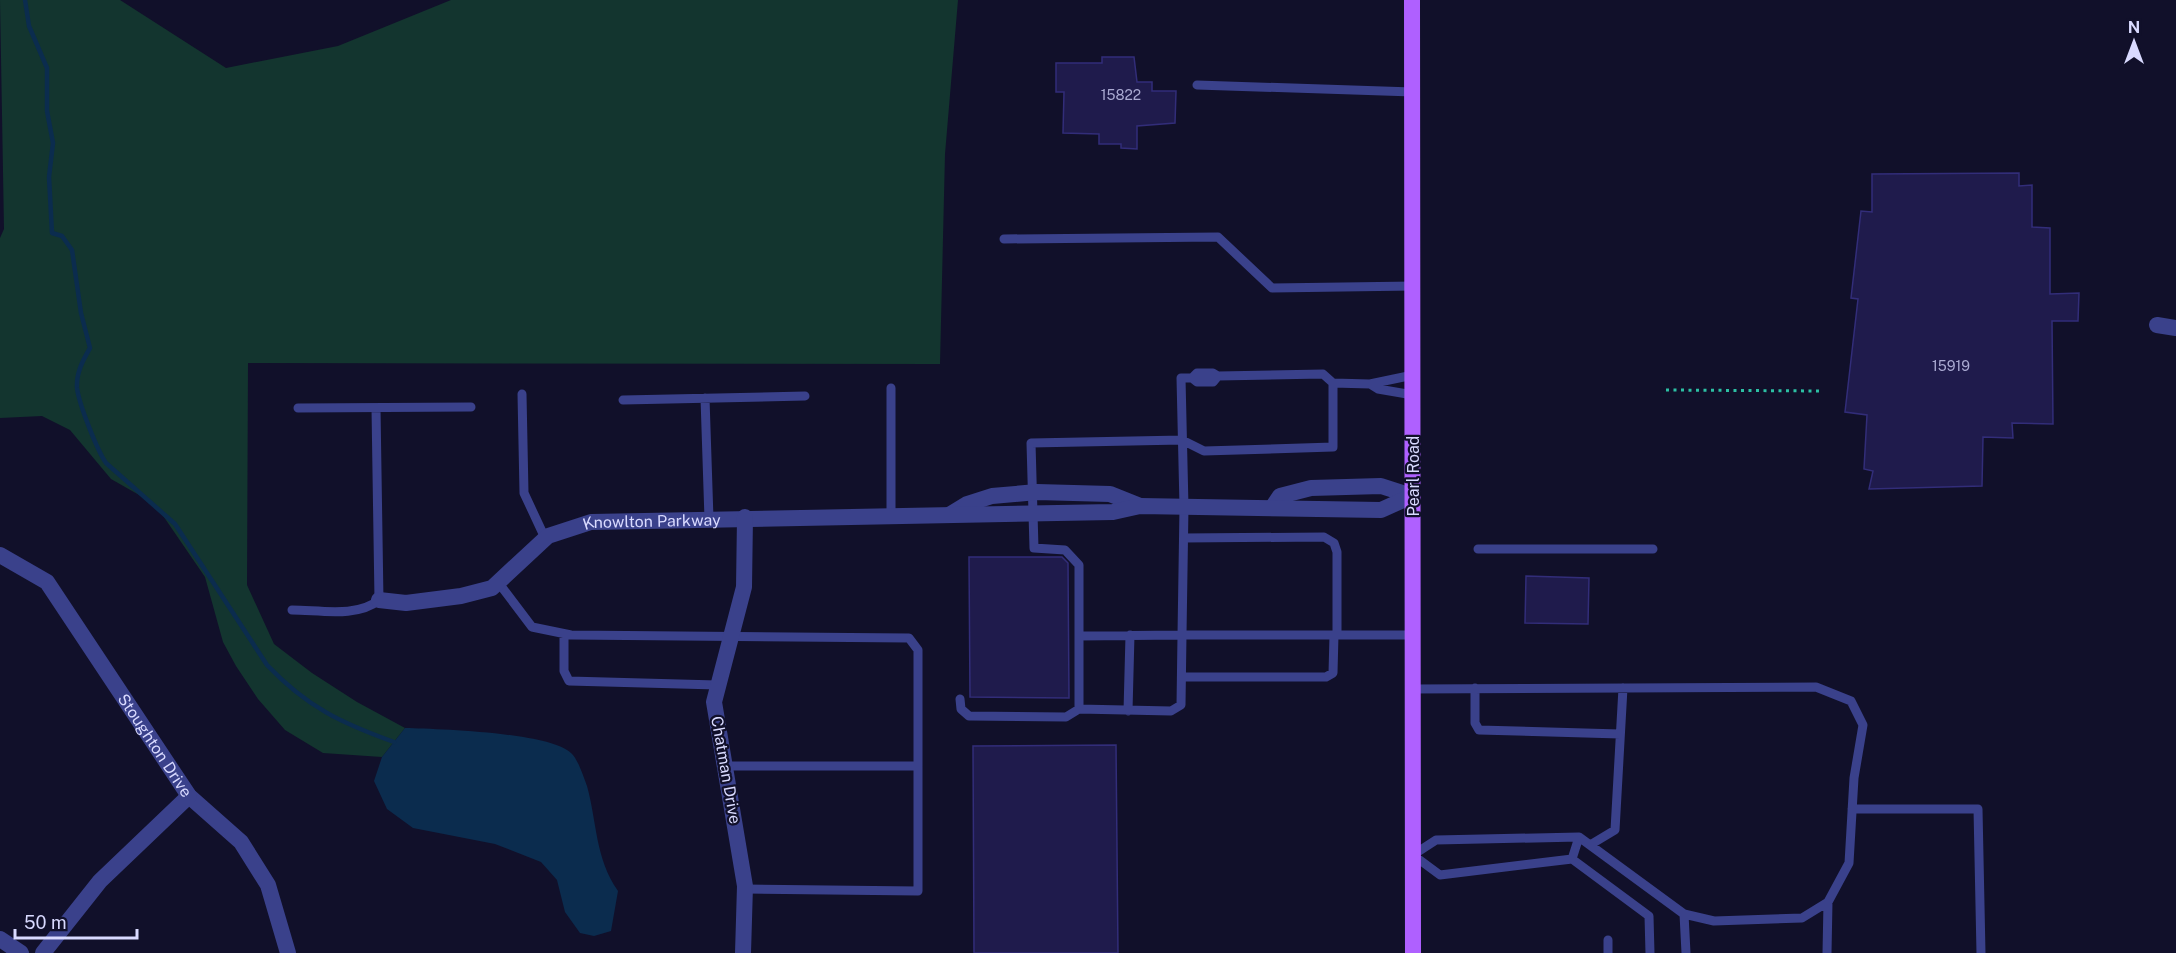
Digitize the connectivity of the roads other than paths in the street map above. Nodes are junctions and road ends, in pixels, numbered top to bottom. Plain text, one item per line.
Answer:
1 (1412, 0) edge
2 (1197, 85) dead end
3 (1413, 92) junction
4 (1004, 239) dead end
5 (1414, 286) junction
6 (2157, 325) dead end
7 (2176, 328) edge
8 (1413, 375) junction
9 (1333, 383) junction
10 (1371, 384) junction
11 (891, 388) dead end
12 (522, 394) dead end
13 (1413, 395) junction
14 (805, 396) dead end
15 (705, 398) junction
16 (623, 400) dead end
17 (471, 407) dead end
18 (298, 408) dead end
19 (376, 408) junction
20 (1182, 440) junction
21 (1032, 492) junction
22 (1412, 496) junction
23 (1140, 506) junction
24 (1184, 507) junction
25 (1272, 508) junction
26 (1034, 512) junction
27 (891, 516) junction
28 (948, 516) junction
29 (745, 518) junction
30 (710, 519) junction
31 (545, 538) junction
32 (1184, 538) junction
33 (1478, 549) dead end
34 (1653, 549) dead end
35 (0, 555) edge
36 (498, 582) junction
37 (379, 600) junction
38 (292, 610) dead end
39 (564, 634) junction
40 (1130, 635) junction
41 (1182, 635) junction
42 (1335, 635) junction
43 (1413, 635) junction
44 (1079, 636) junction
45 (729, 638) junction
46 (1182, 677) junction
47 (717, 686) junction
48 (1475, 688) junction
49 (1623, 688) junction
50 (1413, 689) junction
51 (960, 699) dead end
52 (1078, 710) junction
53 (1128, 711) junction
54 (1620, 734) junction
55 (724, 766) junction
56 (918, 766) junction
57 (189, 796) junction
58 (1852, 809) junction
59 (1579, 837) junction
60 (1590, 845) junction
61 (1413, 855) junction
62 (1572, 859) junction
63 (745, 889) junction
64 (1828, 902) junction
65 (1684, 914) junction
66 (0, 939) edge
67 (1608, 940) dead end
68 (21, 953) edge
69 (43, 953) edge
70 (288, 953) edge
71 (744, 953) edge
72 (1413, 953) edge
73 (1608, 953) edge
74 (1650, 953) edge
75 (1686, 953) edge
76 (1827, 953) edge
77 (1981, 953) edge

1 - 3 main road, Pearl Road
2 - 3 lane
3 - 5 main road, Pearl Road
4 - 5 lane
5 - 8 main road, Pearl Road
6 - 7 street
8 - 10 lane
8 - 13 main road, Pearl Road
9 - 10 lane
9 - 20 lane
9 - 20 lane
10 - 13 lane
11 - 27 lane
12 - 31 lane
13 - 22 main road, Pearl Road
14 - 15 lane
15 - 16 lane
15 - 30 lane
17 - 19 lane
18 - 19 lane
19 - 37 lane
20 - 21 lane
20 - 24 lane
21 - 23 street, Knowlton Parkway
21 - 26 lane
21 - 28 street, Knowlton Parkway
22 - 25 street, Knowlton Parkway
22 - 25 street
22 - 43 main road, Pearl Road
23 - 24 street, Knowlton Parkway
23 - 26 street, Knowlton Parkway
24 - 25 street, Knowlton Parkway
24 - 32 lane
26 - 28 street, Knowlton Parkway
26 - 44 lane
27 - 28 street, Knowlton Parkway
27 - 29 street, Knowlton Parkway
29 - 30 street, Knowlton Parkway
29 - 45 street, Chatman Drive
30 - 31 street, Knowlton Parkway
31 - 36 street, Knowlton Parkway
32 - 41 lane
32 - 42 lane
33 - 34 lane
35 - 57 street, Stoughton Drive
36 - 37 street, Knowlton Parkway
36 - 39 lane
37 - 38 lane
39 - 45 lane
39 - 47 lane
40 - 41 lane
40 - 44 lane
40 - 53 lane
41 - 42 lane
41 - 46 lane
42 - 43 lane
42 - 46 lane
43 - 50 main road, Pearl Road
44 - 52 lane
45 - 47 street, Chatman Drive
45 - 56 lane
46 - 53 lane
47 - 55 street, Chatman Drive
48 - 49 lane
48 - 50 lane
48 - 54 lane
49 - 54 lane
49 - 58 lane
50 - 61 main road, Pearl Road
51 - 52 lane
52 - 53 lane
54 - 60 lane
55 - 56 lane
55 - 63 street, Chatman Drive
56 - 63 lane
57 - 69 street
57 - 70 street, Stoughton Drive
58 - 64 lane
58 - 77 lane
59 - 60 lane
59 - 61 lane
59 - 62 lane
60 - 65 lane
61 - 62 lane
61 - 72 main road, Pearl Road
62 - 74 lane
63 - 71 street, Chatman Drive
64 - 65 lane
64 - 76 lane
65 - 75 lane
66 - 68 street
67 - 73 lane

